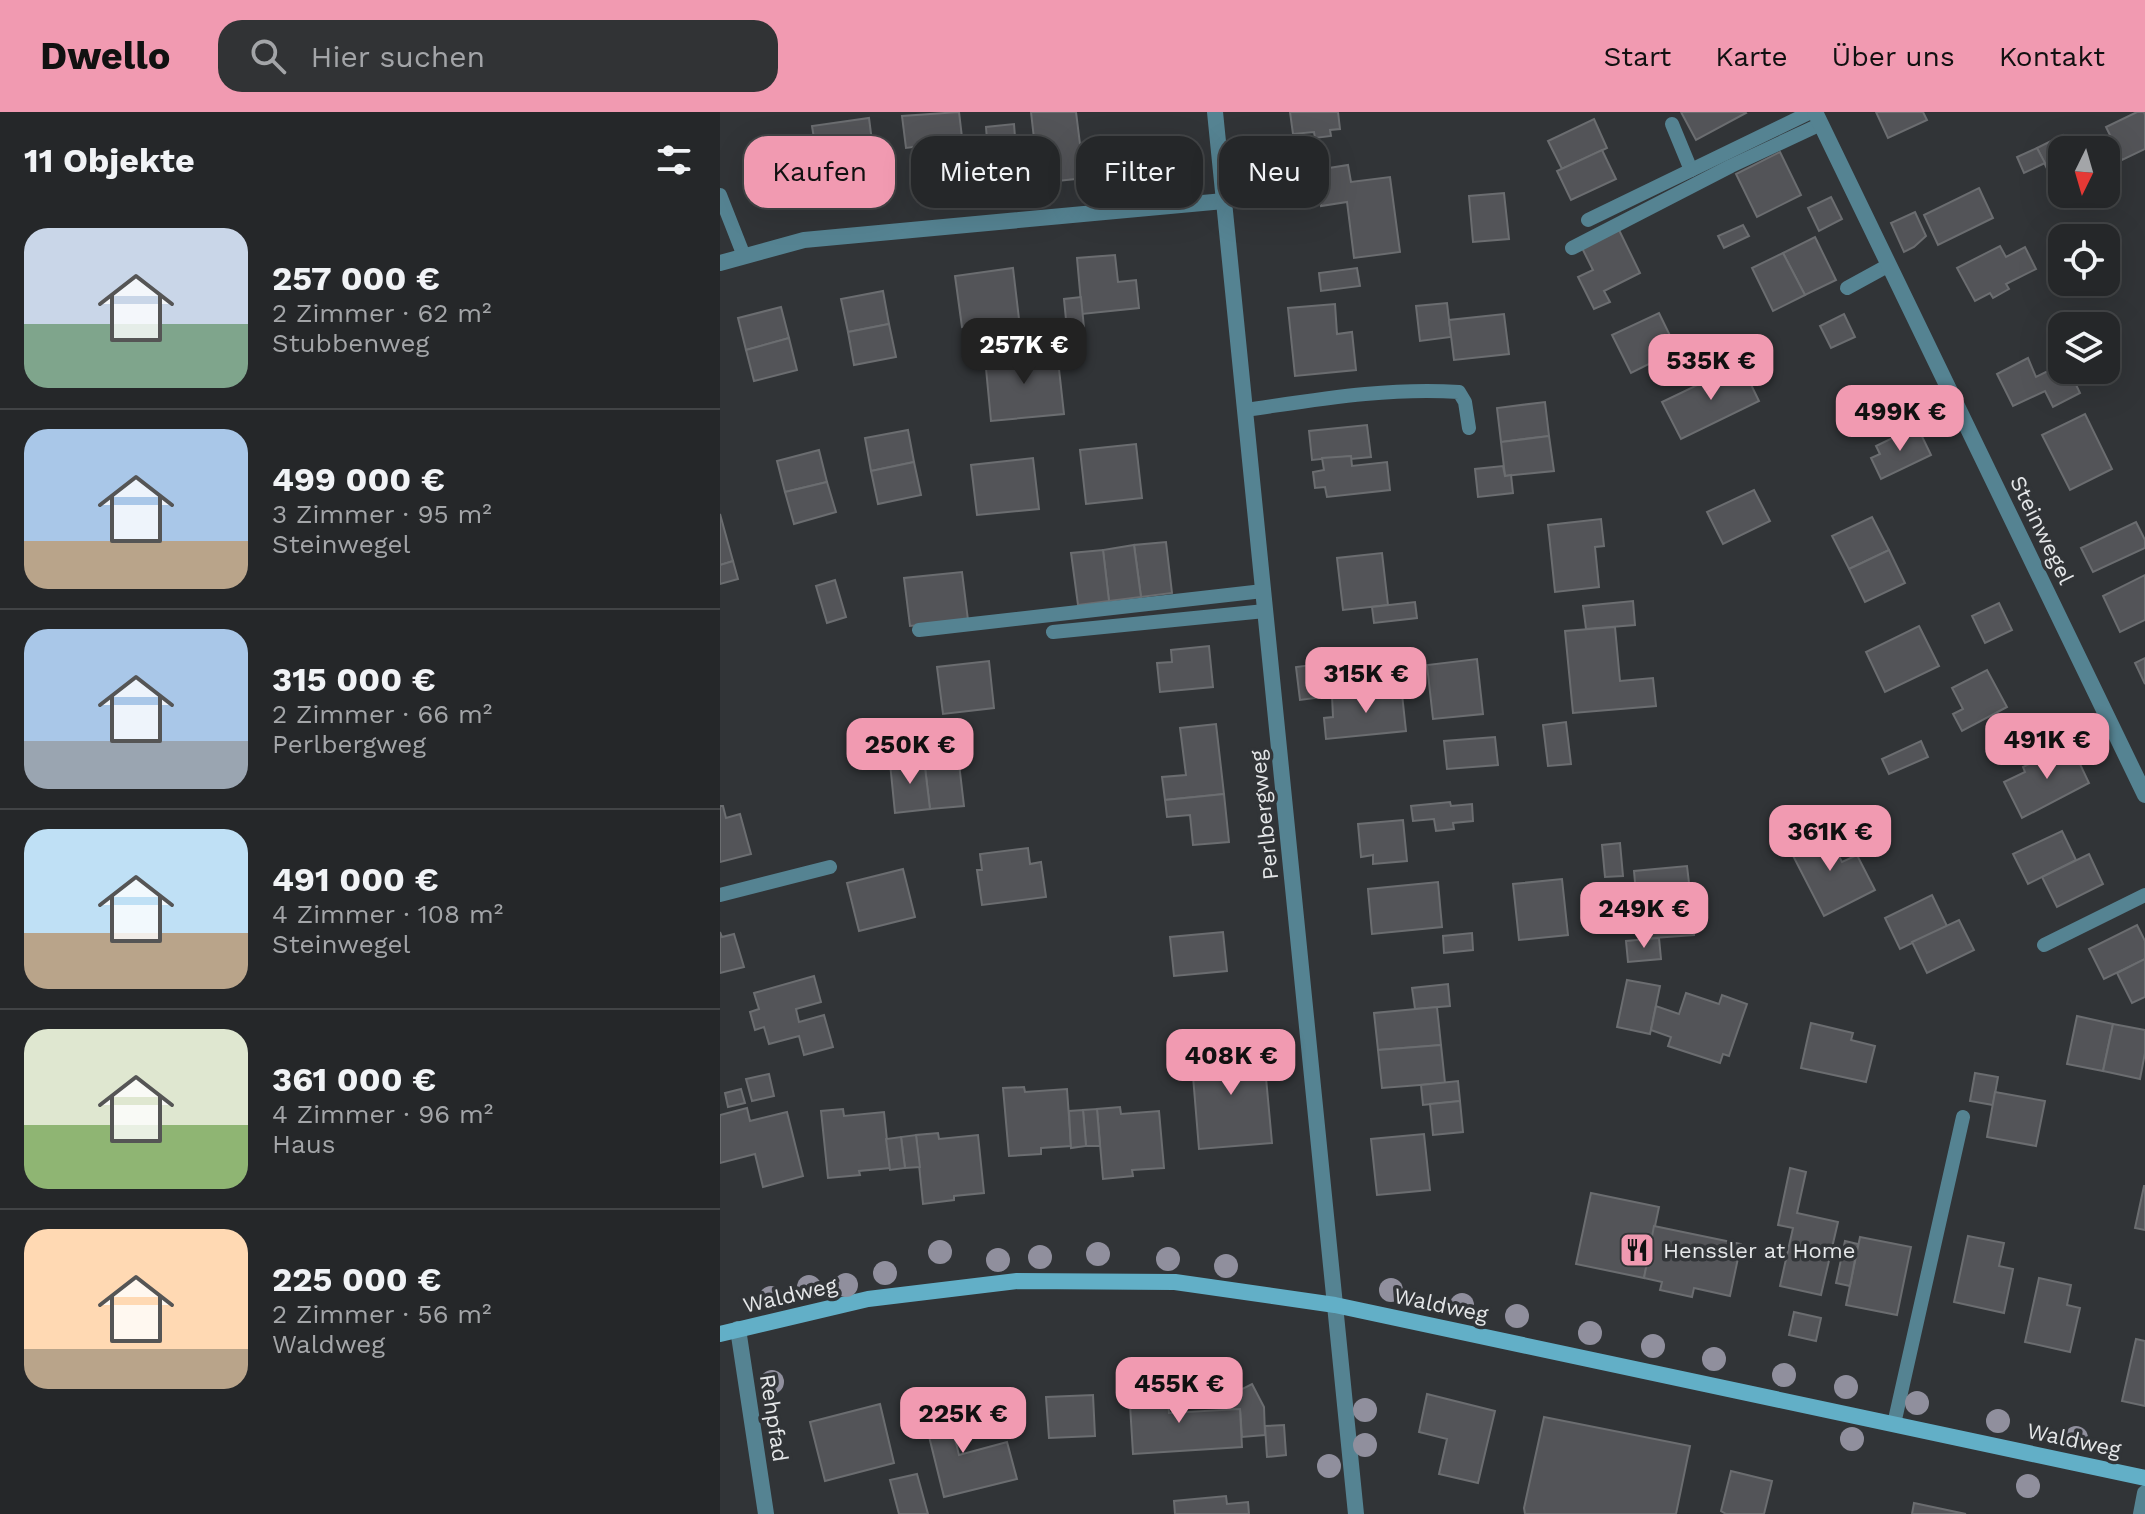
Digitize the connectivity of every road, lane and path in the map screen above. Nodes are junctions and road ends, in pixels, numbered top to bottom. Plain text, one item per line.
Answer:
1 (1215, 112) edge
2 (1816, 116) edge
3 (1672, 124) dead end
4 (1219, 152) edge
5 (1691, 170) junction
6 (720, 195) edge
7 (1219, 201) edge
8 (1225, 208) edge
9 (1588, 220) dead end
10 (1572, 248) dead end
11 (744, 256) junction
12 (720, 263) edge
13 (1889, 265) junction
14 (1847, 288) dead end
15 (1245, 410) junction
16 (1469, 428) dead end
17 (1263, 591) junction
18 (1265, 611) junction
19 (919, 630) dead end
20 (1053, 632) dead end
21 (2145, 795) edge
22 (830, 867) dead end
23 (720, 895) edge
24 (2145, 895) edge
25 (2044, 945) dead end
26 (1963, 1117) dead end
27 (1335, 1305) junction
28 (738, 1329) junction
29 (720, 1334) edge
30 (1894, 1424) junction
31 (2145, 1478) edge
32 (2145, 1493) edge
33 (766, 1514) edge
34 (1356, 1514) edge
35 (2141, 1514) edge

1 - 4 street, Perlbergweg
2 - 5 lane
2 - 10 lane
2 - 13 street, Steinwegel
3 - 5 lane
5 - 9 lane
6 - 11 lane
7 - 11 street
8 - 15 street, Perlbergweg
11 - 12 street
13 - 14 lane
13 - 21 street, Steinwegel
15 - 16 lane
15 - 17 street, Perlbergweg
17 - 18 street, Perlbergweg
17 - 19 lane
18 - 20 lane
18 - 27 street, Perlbergweg
22 - 23 lane
24 - 25 lane
26 - 30 lane
27 - 28 main road, Waldweg
27 - 30 main road, Waldweg
27 - 34 street, Perlbergweg
28 - 29 main road, Waldweg
28 - 33 street, Rehpfad
30 - 31 main road, Waldweg
32 - 35 street

